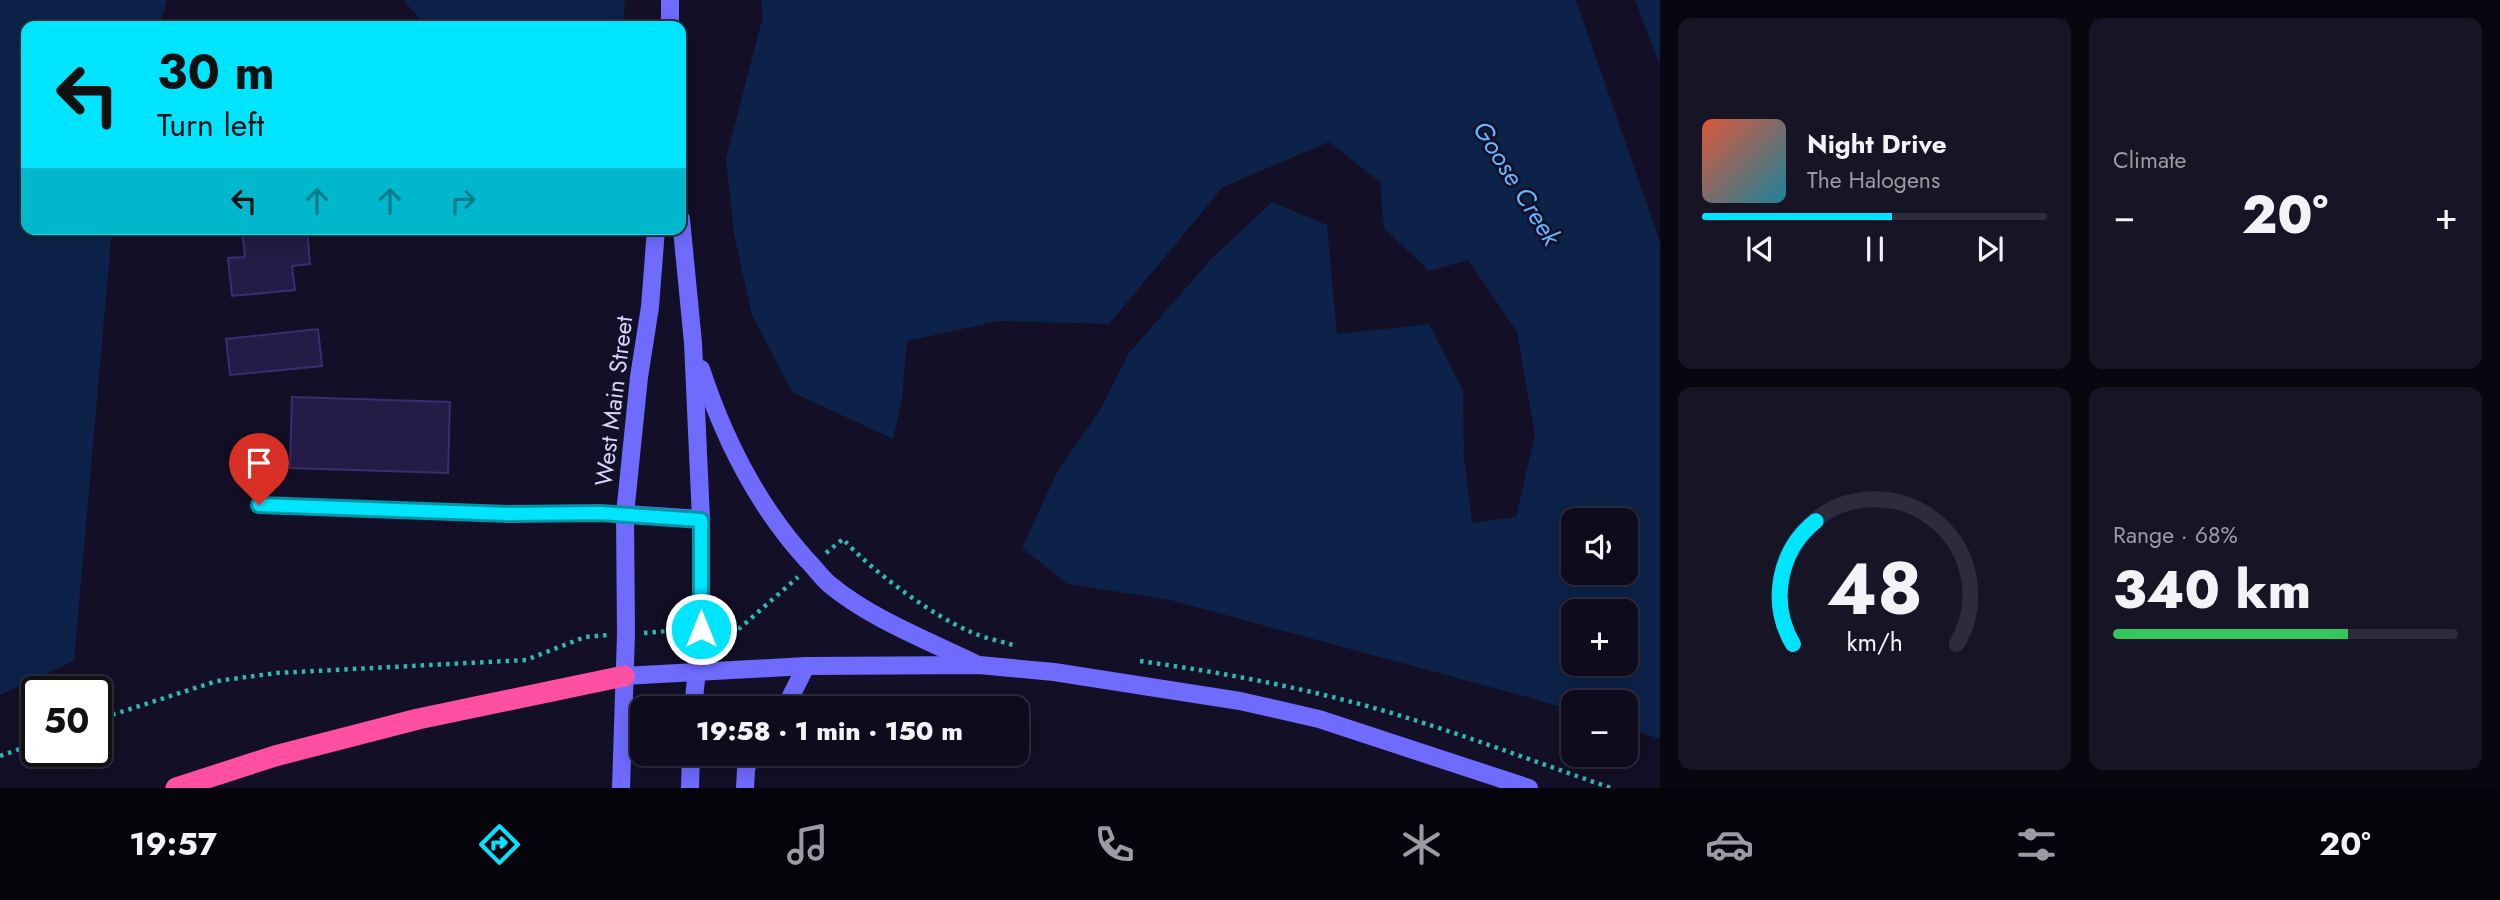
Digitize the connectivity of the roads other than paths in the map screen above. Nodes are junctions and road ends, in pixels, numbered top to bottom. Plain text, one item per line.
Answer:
1 (670, 0) edge
2 (670, 21) edge
3 (656, 235) edge
4 (683, 235) edge
5 (693, 343) junction
6 (259, 505) dead end
7 (625, 514) junction
8 (701, 520) junction
9 (979, 665) junction
10 (806, 666) junction
11 (696, 673) junction
12 (624, 676) junction
13 (694, 696) edge
14 (791, 696) edge
15 (691, 766) edge
16 (747, 766) edge
17 (176, 788) edge
18 (621, 788) edge
19 (690, 788) edge
20 (745, 788) edge
21 (1529, 788) edge

1 - 2 main road
3 - 7 main road, West Main Street
4 - 5 main road
5 - 8 main road
5 - 9 main road
6 - 7 lane
7 - 8 main road
7 - 12 main road, West Main Street
8 - 11 main road
9 - 10 main road
9 - 21 main road
10 - 11 main road
10 - 14 main road
11 - 12 main road
11 - 13 main road
12 - 17 highway
12 - 18 main road, West Main Street
15 - 19 main road
16 - 20 main road

